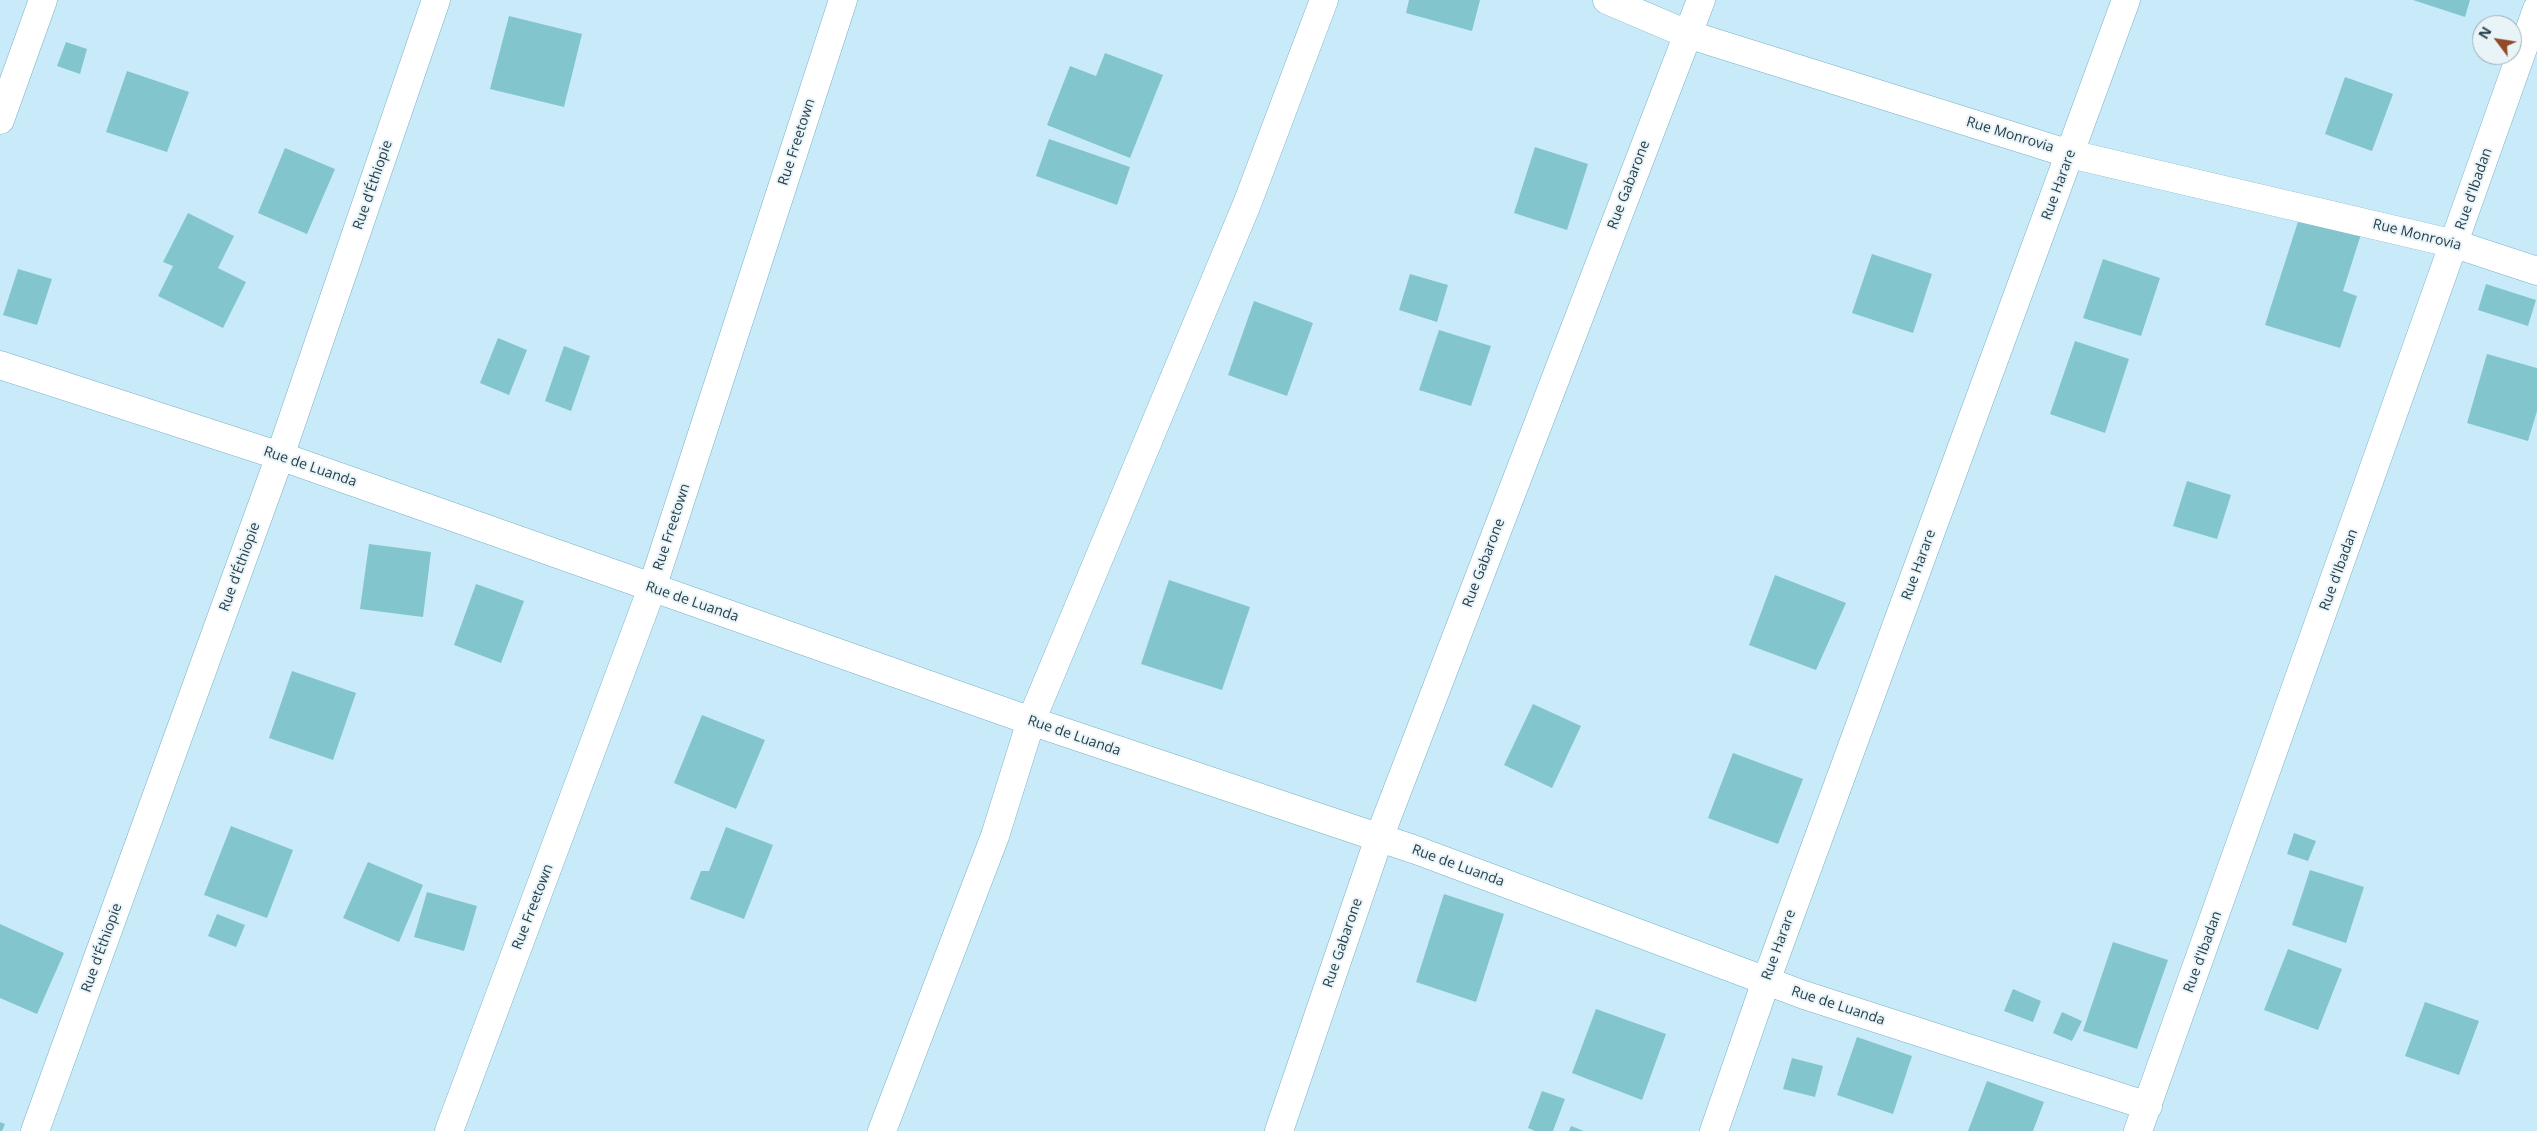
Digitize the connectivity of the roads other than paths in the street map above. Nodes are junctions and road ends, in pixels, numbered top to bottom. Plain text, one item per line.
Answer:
1 (42, 0) edge
2 (436, 0) edge
3 (843, 0) edge
4 (1324, 0) edge
5 (1607, 0) edge
6 (1701, 0) edge
7 (2126, 0) edge
8 (2537, 8) edge
9 (1687, 34) junction
10 (0, 120) edge
11 (2070, 154) junction
12 (2455, 244) junction
13 (2537, 271) edge
14 (0, 365) edge
15 (280, 456) junction
16 (652, 588) junction
17 (1031, 721) junction
18 (1379, 838) junction
19 (1766, 981) junction
20 (2148, 1106) junction
21 (35, 1131) edge
22 (449, 1131) edge
23 (882, 1131) edge
24 (1279, 1131) edge
25 (1714, 1131) edge
26 (2138, 1131) edge

1 - 10 street
2 - 15 street, Rue d'Éthiopie
3 - 16 street, Rue Freetown
4 - 17 street
5 - 9 street, Rue Monrovia
6 - 9 street, Rue Gabarone
7 - 11 street, Rue Harare
8 - 12 street, Rue d'Ibadan
9 - 11 street, Rue Monrovia
9 - 18 street, Rue Gabarone
11 - 12 street, Rue Monrovia
11 - 19 street, Rue Harare
12 - 13 street, Rue Monrovia
12 - 20 street, Rue d'Ibadan
14 - 15 street, Rue de Luanda
15 - 16 street, Rue de Luanda
15 - 21 street, Rue d'Éthiopie
16 - 17 street, Rue de Luanda
16 - 22 street, Rue Freetown
17 - 18 street, Rue de Luanda
17 - 23 street
18 - 19 street, Rue de Luanda
18 - 24 street, Rue Gabarone
19 - 20 street, Rue de Luanda
19 - 25 street, Rue Harare
20 - 26 street, Rue d'Ibadan

